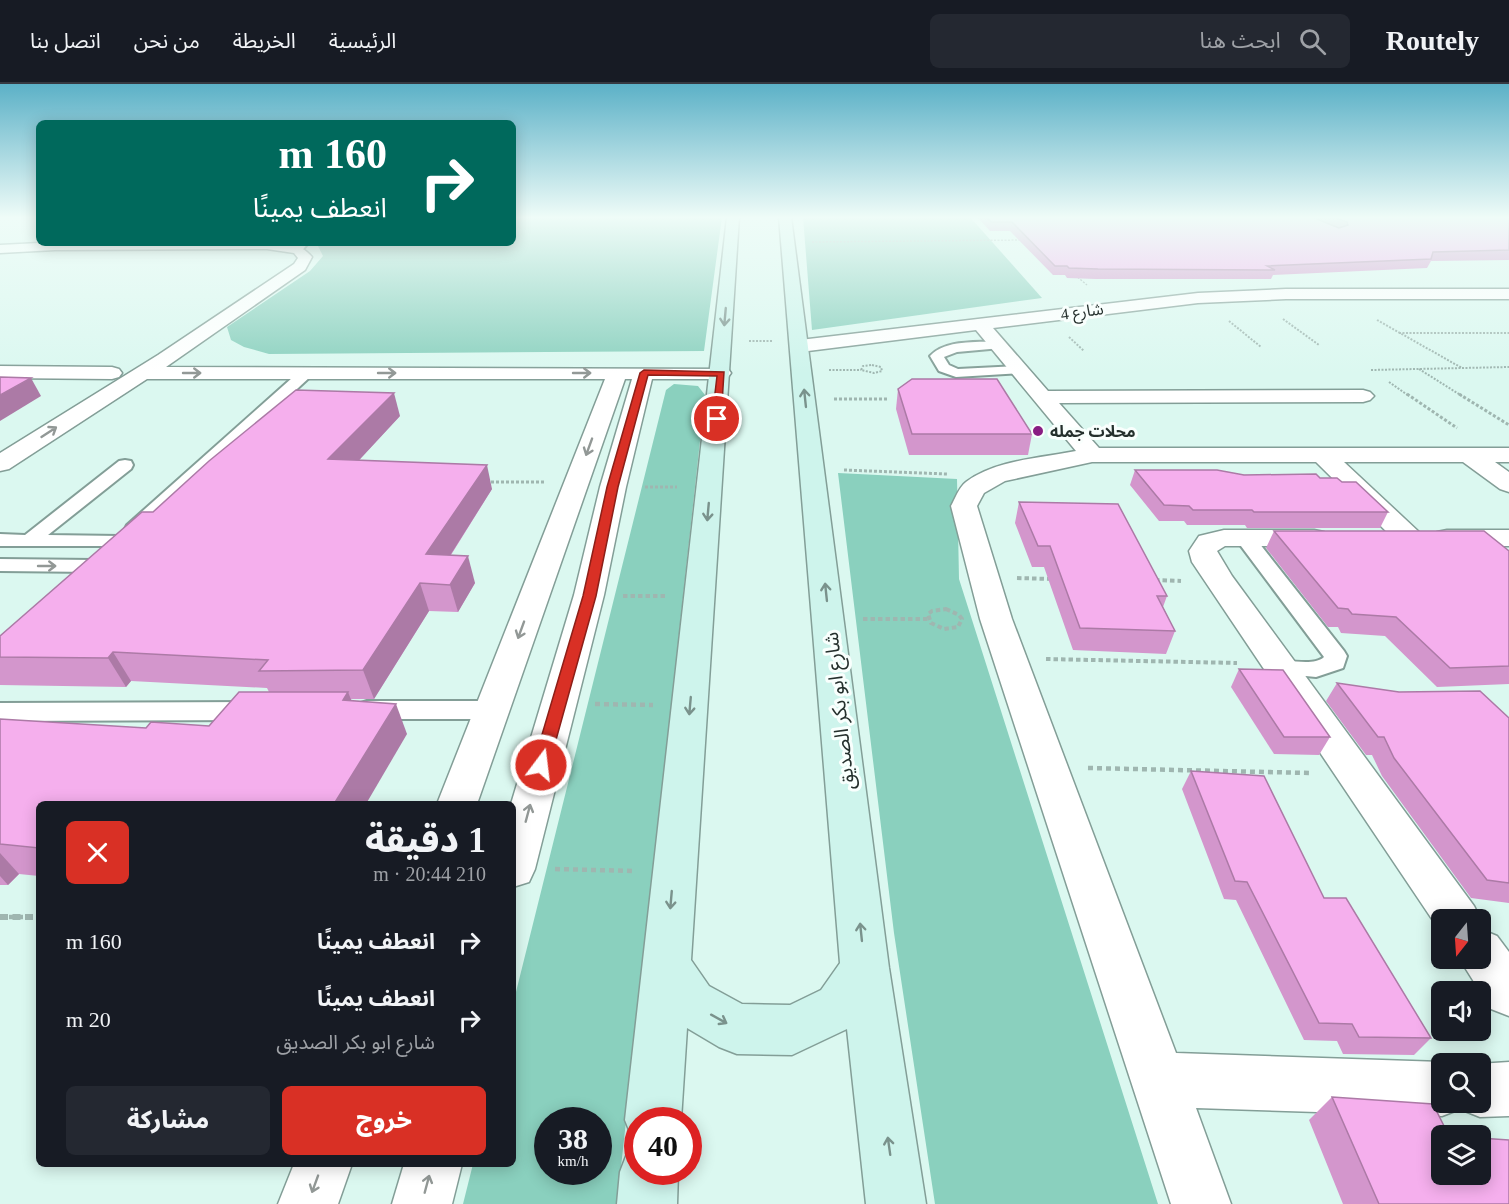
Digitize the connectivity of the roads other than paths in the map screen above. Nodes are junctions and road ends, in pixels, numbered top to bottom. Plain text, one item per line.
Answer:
1 (271, 269) edge
2 (297, 269) edge
3 (729, 269) edge
4 (791, 269) edge
5 (1509, 294) edge
6 (192, 322) dead end
7 (980, 324) junction
8 (211, 328) junction
9 (800, 343) junction
10 (997, 345) junction
11 (222, 353) junction
12 (722, 357) junction
13 (165, 359) junction
14 (1019, 370) junction
15 (0, 372) edge
16 (112, 373) junction
17 (306, 373) junction
18 (630, 373) junction
19 (141, 374) junction
20 (1363, 396) dead end
21 (1042, 397) junction
22 (0, 441) edge
23 (1092, 455) junction
24 (1322, 455) junction
25 (1499, 455) edge
26 (0, 464) edge
27 (125, 465) dead end
28 (1245, 538) junction
29 (1409, 538) junction
30 (1494, 538) edge
31 (0, 540) edge
32 (29, 541) junction
33 (120, 542) junction
34 (1509, 562) edge
35 (0, 565) edge
36 (94, 566) junction
37 (77, 582) edge
38 (1280, 666) junction
39 (348, 710) edge
40 (492, 710) junction
41 (276, 711) edge
42 (0, 712) edge
43 (458, 801) edge
44 (516, 858) edge
45 (1450, 909) edge
46 (666, 963) junction
47 (1491, 967) edge
48 (865, 968) junction
49 (1509, 992) edge
50 (1159, 1080) junction
51 (1431, 1089) edge
52 (1509, 1089) edge
53 (1491, 1090) edge
54 (654, 1107) edge
55 (322, 1167) edge
56 (432, 1167) edge
57 (648, 1185) edge
58 (308, 1204) edge
59 (422, 1204) edge
60 (647, 1204) edge
61 (896, 1204) edge
62 (1201, 1204) edge

1 - 6 street
2 - 8 street
3 -> 12 main road
4 - 9 main road, شارع ابو بكر الصديق
5 - 7 street, شارع 4
7 - 9 street, شارع 4
7 - 10 street
8 - 11 street
8 - 13 street
48 -> 9 main road, شارع ابو بكر الصديق
10 - 14 street
10 - 14 lane
11 - 12 street
11 - 13 street
12 - 18 street
12 -> 46 main road
13 - 16 street
13 - 19 street
14 - 21 street
15 - 16 street
16 - 19 street
16 - 22 street
17 -> 18 street
19 -> 17 street
17 - 33 lane
18 -> 40 street
44 -> 18 street
26 -> 19 street
20 - 21 street
21 - 23 street
23 - 24 street
23 - 50 street
24 - 25 street
24 - 29 street
27 - 32 lane
28 - 29 street
28 - 38 street
28 - 38 lane
29 - 30 street
30 - 34 street
31 - 32 lane
32 - 33 lane
33 - 36 lane
35 -> 36 lane
36 - 37 lane
38 - 45 street
39 - 40 lane
40 - 43 street
41 - 42 lane
46 -> 48 main road
46 - 54 main road
47 - 49 street
61 -> 48 main road, شارع ابو بكر الصديق
50 - 51 street
50 - 62 street
52 - 53 street
55 -> 58 street
59 -> 56 street
57 - 60 main road

